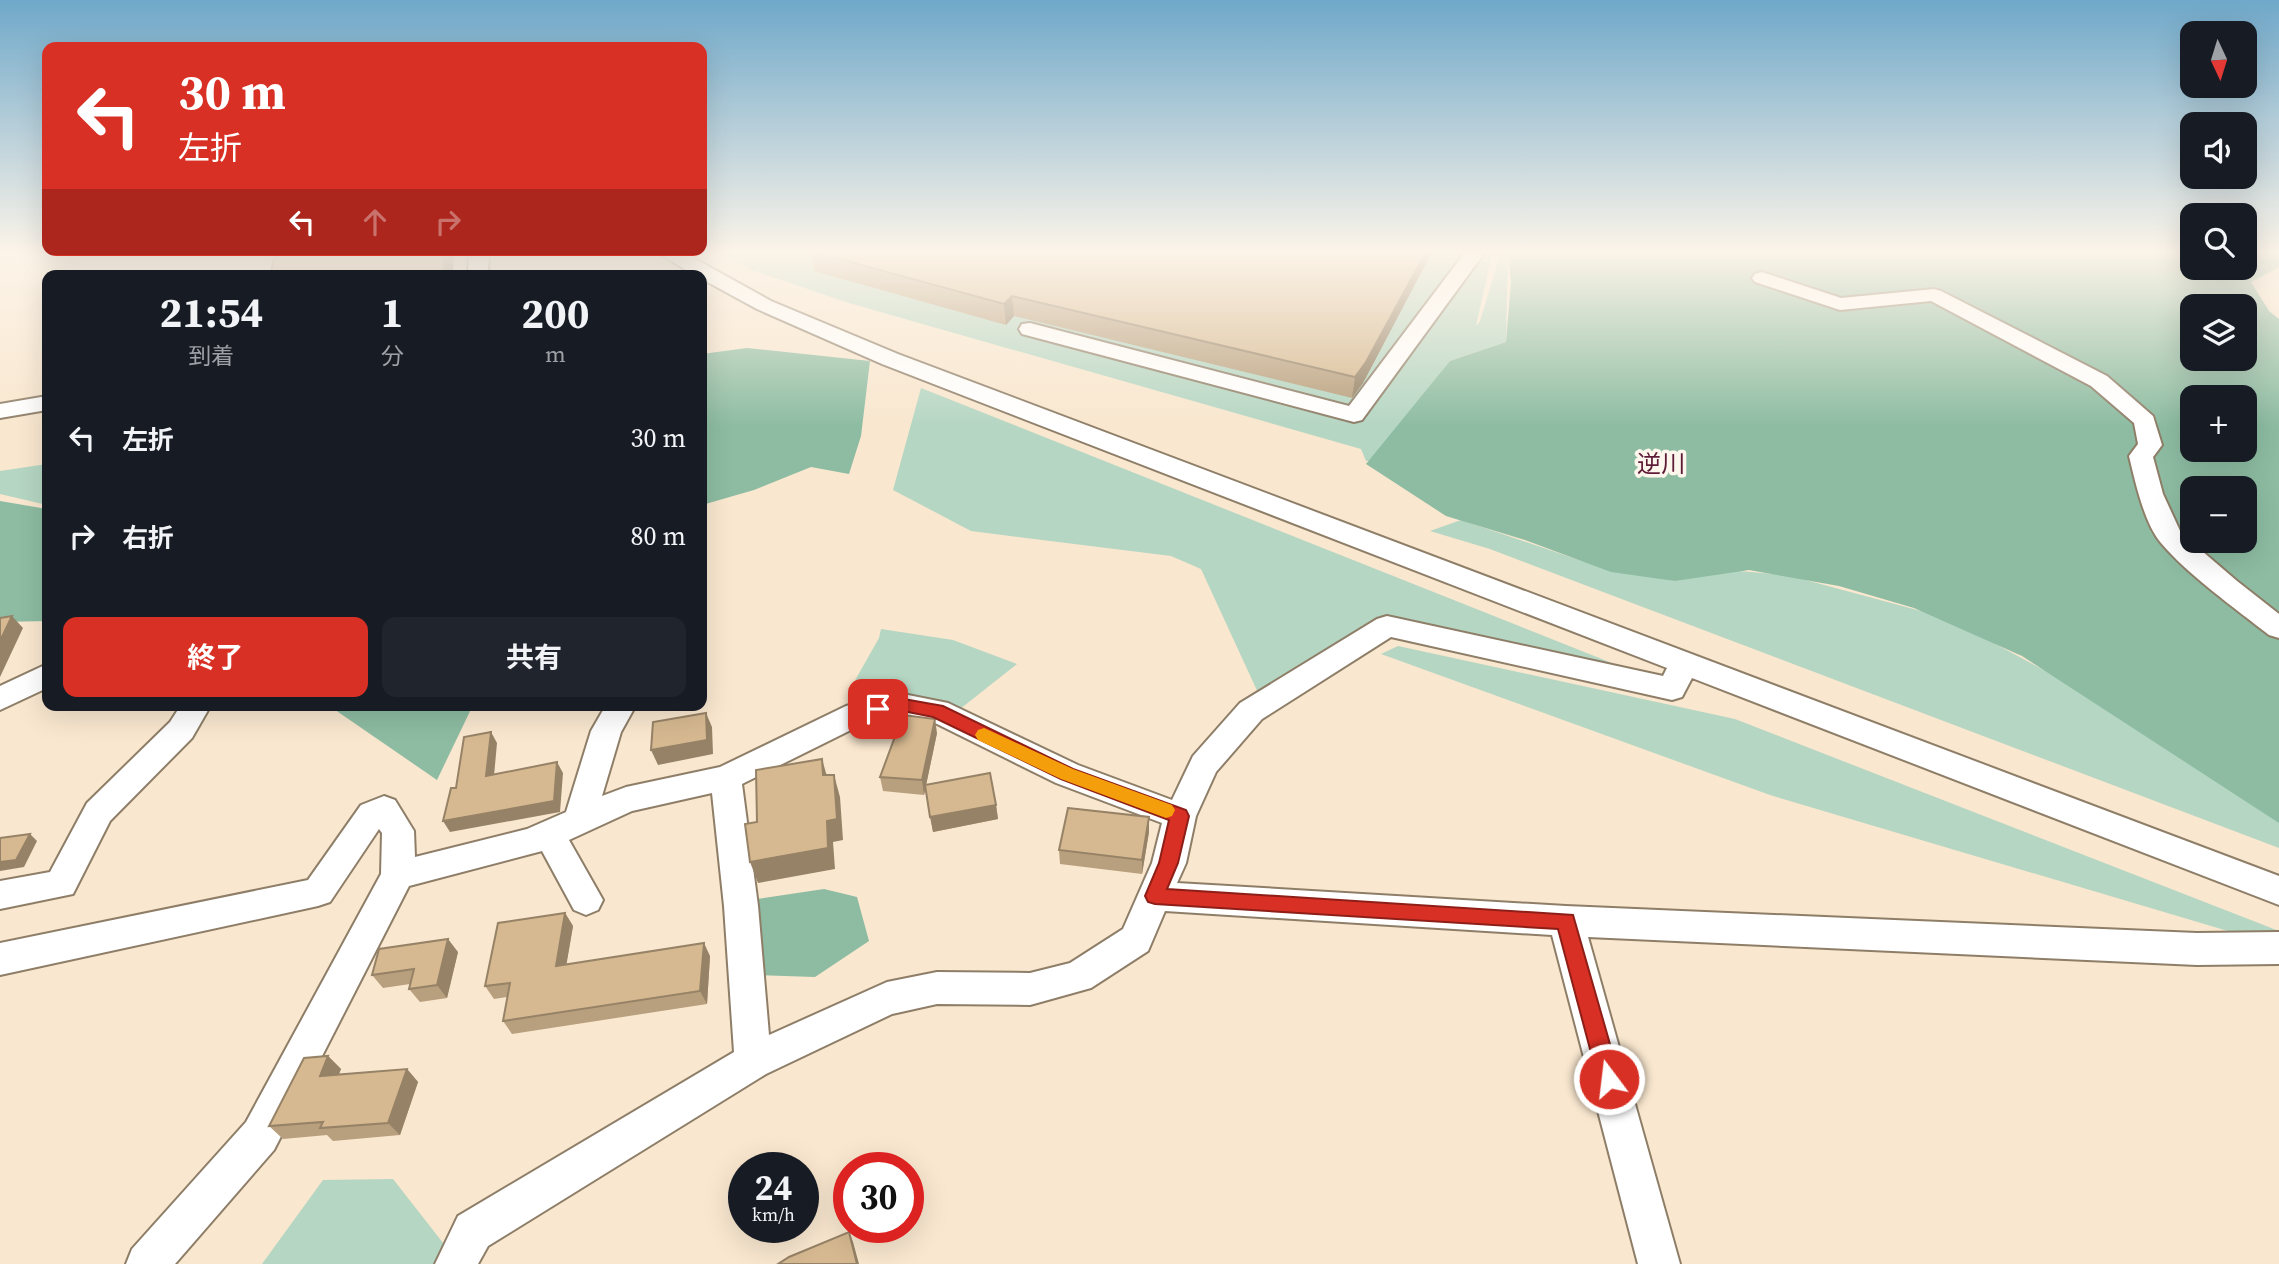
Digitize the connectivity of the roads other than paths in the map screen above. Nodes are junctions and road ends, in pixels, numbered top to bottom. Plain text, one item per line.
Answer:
1 (773, 309) edge
2 (1433, 309) edge
3 (1961, 309) edge
4 (1030, 329) dead end
5 (42, 404) edge
6 (0, 411) edge
7 (2279, 628) edge
8 (1684, 663) junction
9 (42, 678) edge
10 (0, 699) edge
11 (192, 711) edge
12 (618, 711) edge
13 (726, 778) junction
14 (1180, 816) junction
15 (564, 827) junction
16 (398, 875) junction
17 (2279, 891) edge
18 (0, 895) edge
19 (1155, 896) junction
20 (586, 900) dead end
21 (1566, 921) junction
22 (2279, 948) edge
23 (0, 960) edge
24 (753, 1061) junction
25 (147, 1264) edge
26 (456, 1264) edge
27 (1659, 1264) edge

1 - 8 street
2 - 4 street
3 - 7 street
5 - 6 street
8 - 14 street
8 - 17 street
9 - 10 street
11 - 18 street
12 - 15 street
13 - 14 street
13 - 15 street
13 - 24 street
14 - 19 street
15 - 16 street
15 - 20 street
16 - 23 street
16 - 25 street
19 - 21 street
19 - 24 street
21 - 22 street
21 - 27 street
24 - 26 street

